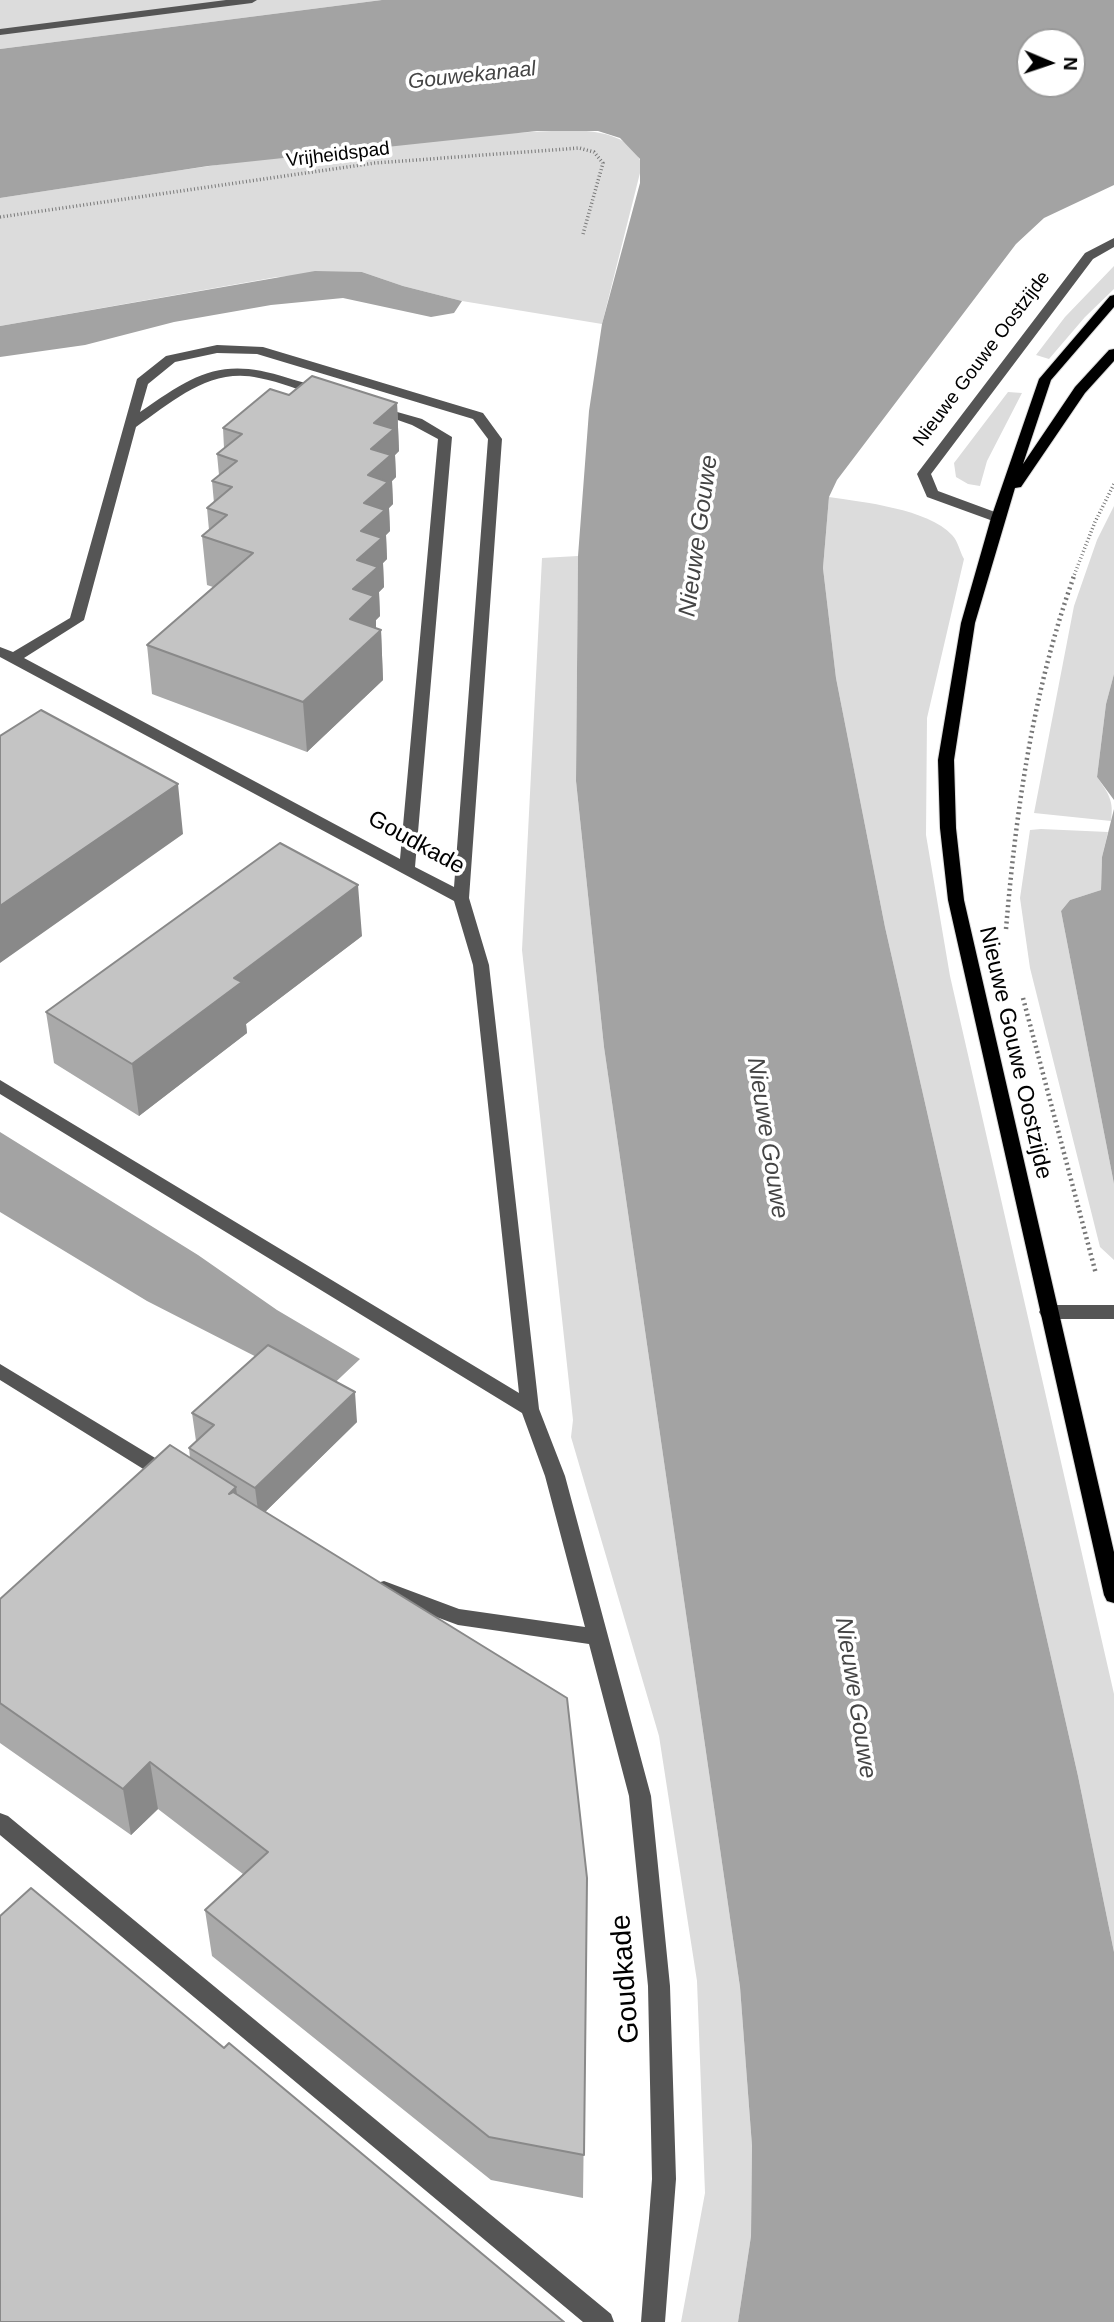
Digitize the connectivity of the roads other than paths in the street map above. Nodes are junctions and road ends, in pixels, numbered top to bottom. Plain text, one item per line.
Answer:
1 (252, 0) edge
2 (0, 32) edge
3 (1114, 242) edge
4 (1114, 299) edge
5 (1114, 353) edge
6 (338, 398) edge
7 (364, 406) edge
8 (130, 425) junction
9 (1004, 501) junction
10 (998, 518) junction
11 (7, 654) edge
12 (407, 868) junction
13 (461, 898) junction
14 (0, 1086) edge
15 (1048, 1312) junction
16 (1110, 1312) edge
17 (0, 1371) edge
18 (530, 1409) junction
19 (184, 1485) edge
20 (368, 1583) edge
21 (1114, 1595) edge
22 (598, 1637) junction
23 (0, 1822) edge
24 (602, 2322) edge
25 (653, 2322) edge

1 - 2 street
3 - 10 street, Nieuwe Gouwe Oostzijde
4 - 9 main road, Nieuwe Gouwe Oostzijde
5 - 9 main road, Nieuwe Gouwe Oostzijde
6 - 8 street
7 - 12 street
8 - 11 street
8 - 13 street
9 - 10 main road, Nieuwe Gouwe Oostzijde
10 - 15 main road, Nieuwe Gouwe Oostzijde
11 - 12 street, Goudkade
12 - 13 street, Goudkade
13 - 18 street, Goudkade
14 - 18 street
15 - 16 street
15 - 21 main road, Nieuwe Gouwe Oostzijde
17 - 19 street
18 - 22 street, Goudkade
20 - 22 street
22 - 25 street, Goudkade
23 - 24 street

